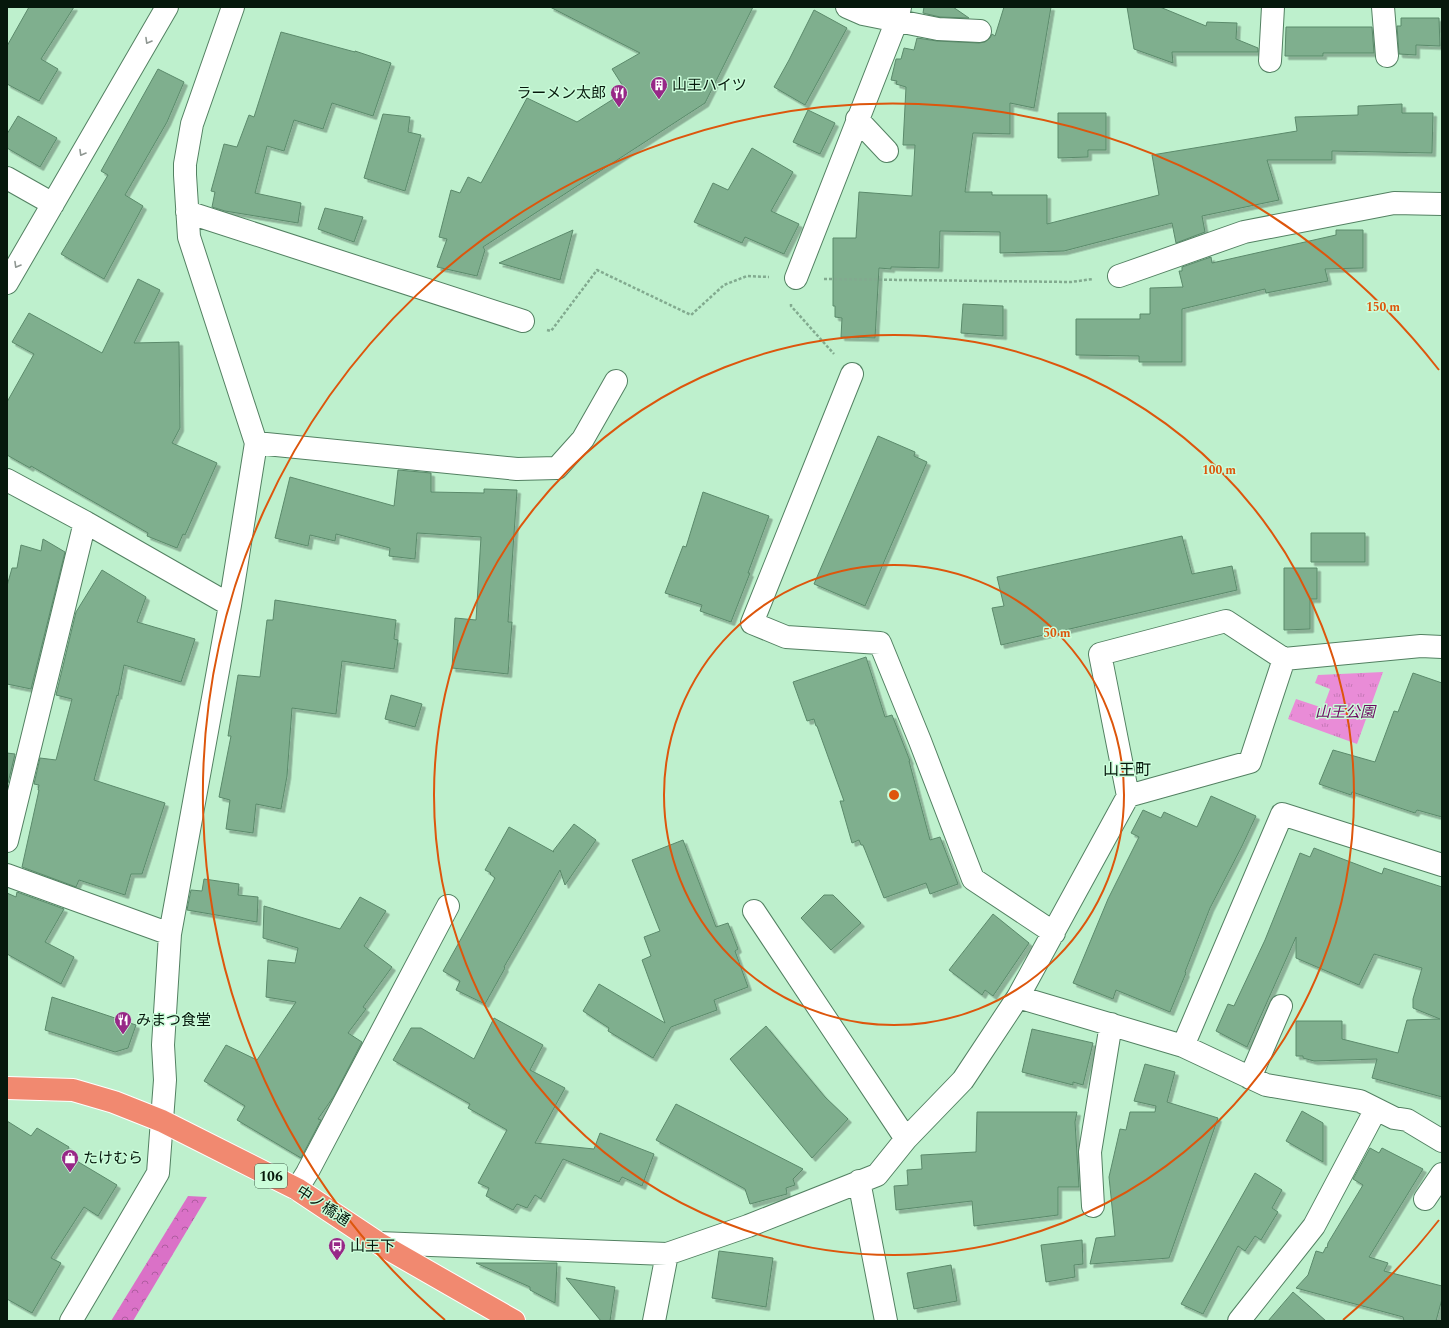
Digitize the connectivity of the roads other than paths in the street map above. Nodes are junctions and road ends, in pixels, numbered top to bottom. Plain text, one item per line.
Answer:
1 (167, 7) edge
2 (233, 7) edge
3 (847, 7) edge
4 (1273, 7) edge
5 (1383, 7) edge
6 (898, 13) edge
7 (980, 31) dead end
8 (1387, 56) dead end
9 (1270, 61) dead end
10 (858, 119) junction
11 (887, 151) dead end
12 (7, 178) edge
13 (53, 204) junction
14 (1442, 204) edge
15 (187, 212) junction
16 (1119, 276) road end
17 (796, 278) road end
18 (7, 283) edge
19 (523, 322) road end
20 (852, 374) road end
21 (616, 381) dead end
22 (256, 443) junction
23 (7, 480) edge
24 (85, 522) junction
25 (230, 605) junction
26 (1442, 647) edge
27 (1284, 659) junction
28 (1128, 796) junction
29 (7, 841) edge
30 (1442, 865) edge
31 (7, 875) edge
32 (448, 906) dead end
33 (754, 911) dead end
34 (1054, 933) junction
35 (170, 934) junction
36 (1018, 997) junction
37 (1281, 1006) dead end
38 (1111, 1024) junction
39 (1183, 1046) junction
40 (1250, 1078) junction
41 (7, 1088) edge
42 (1376, 1109) junction
43 (162, 1121) junction
44 (906, 1139) junction
45 (1442, 1141) edge
46 (1442, 1174) edge
47 (859, 1181) junction
48 (297, 1189) junction
49 (1425, 1199) dead end
50 (1093, 1206) dead end
51 (378, 1243) junction
52 (667, 1254) junction
53 (71, 1321) edge
54 (514, 1321) edge
55 (654, 1321) edge
56 (886, 1321) edge
57 (1239, 1321) edge

1 -> 13 street
2 - 15 street
3 - 6 street
4 - 9 street
5 - 8 street
6 - 7 street
6 - 10 street
10 - 11 street
10 - 17 street
12 - 13 street
13 -> 18 street
14 - 16 street
15 - 19 street
15 - 22 street
20 - 34 street
21 - 22 street
22 - 25 street
23 - 24 street
24 - 25 street
24 - 29 street
25 - 35 street
26 - 27 street
27 - 28 street
27 - 28 street
28 - 34 street
30 - 39 street
31 - 35 street
32 - 48 street
33 - 44 street
34 - 36 street
35 - 43 street
36 - 38 street
36 - 44 street
37 - 40 street
38 - 39 street
38 - 50 street
39 - 40 street
40 - 42 street
41 - 43 highway, 中ノ橋通 / 106
42 - 45 street
42 - 57 street
43 - 48 highway, 中ノ橋通 / 106
43 - 53 street
44 - 47 street
46 - 49 street
47 - 52 street
47 - 56 street
48 - 51 highway, 中ノ橋通 / 106
51 - 52 street
51 - 54 highway, 中ノ橋通 / 106
52 - 55 street

